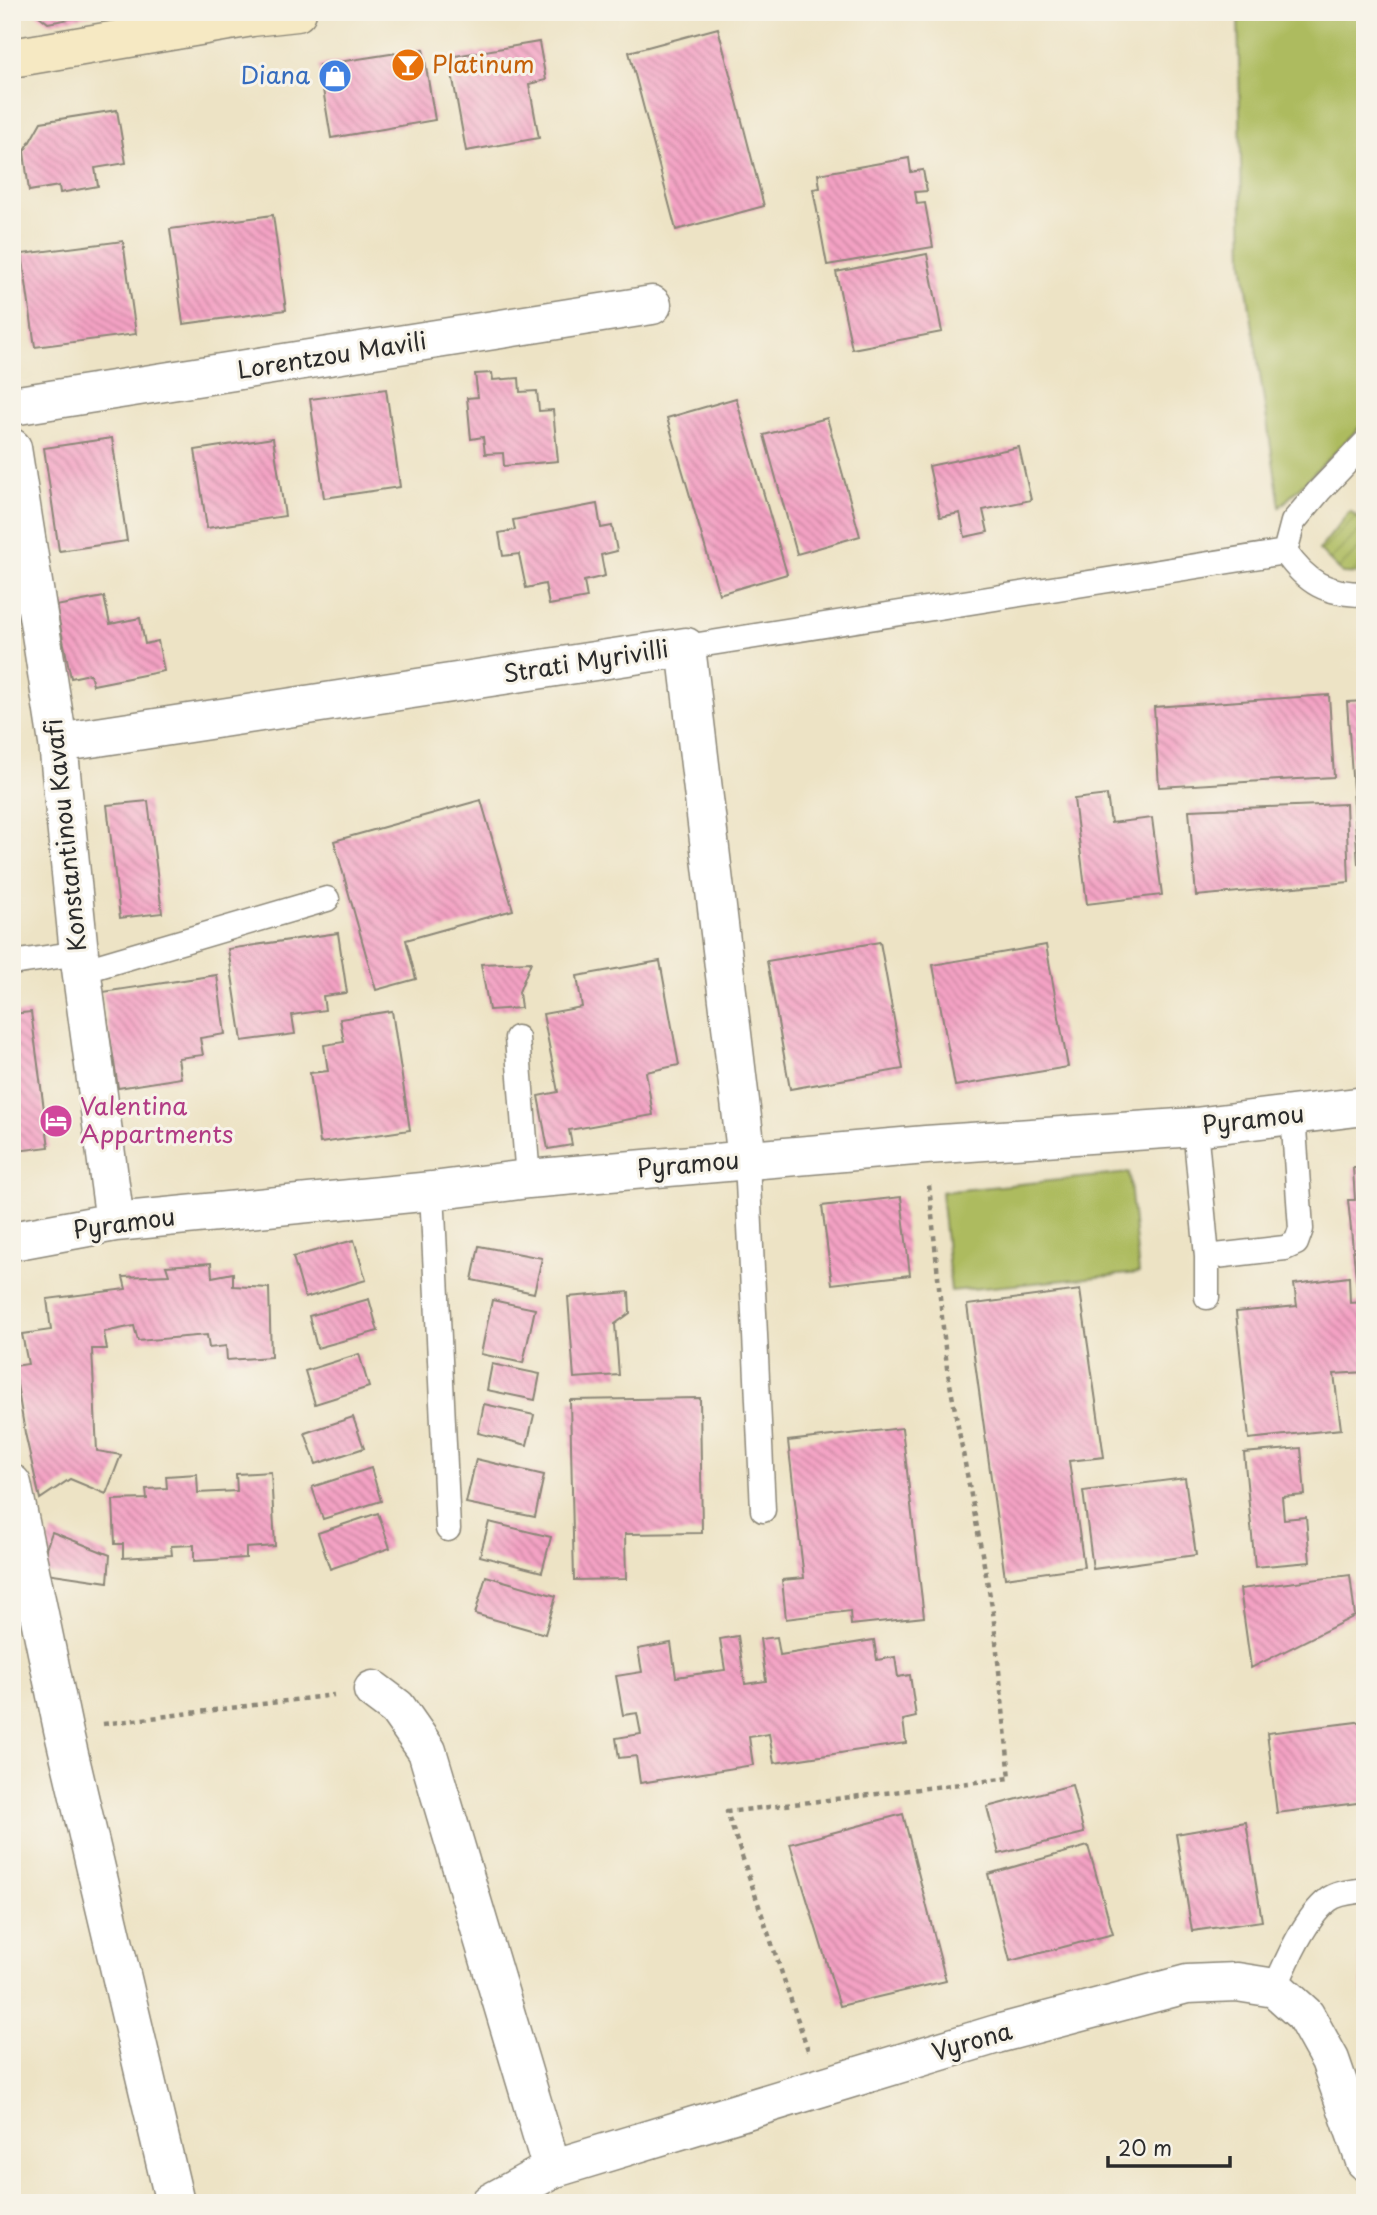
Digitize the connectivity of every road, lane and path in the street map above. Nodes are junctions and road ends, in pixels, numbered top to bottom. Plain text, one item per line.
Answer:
1 (297, 12) edge
2 (252, 15) edge
3 (12, 58) edge
4 (652, 305) dead end
5 (12, 407) edge
6 (1365, 443) edge
7 (12, 448) edge
8 (1285, 551) junction
9 (1365, 594) edge
10 (686, 647) junction
11 (58, 743) junction
12 (327, 899) dead end
13 (80, 962) junction
14 (12, 963) edge
15 (517, 1038) dead end
16 (1365, 1106) edge
17 (1293, 1114) junction
18 (1195, 1127) junction
19 (926, 1144) junction
20 (747, 1160) junction
21 (528, 1179) junction
22 (432, 1191) junction
23 (115, 1222) junction
24 (12, 1241) edge
25 (1207, 1257) junction
26 (1207, 1297) dead end
27 (12, 1484) edge
28 (763, 1510) dead end
29 (448, 1529) dead end
30 (373, 1690) joint
31 (62, 1729) junction
32 (1365, 1891) edge
33 (1275, 1988) junction
34 (821, 2088) junction
35 (1365, 2161) edge
36 (552, 2169) junction
37 (175, 2203) edge
38 (490, 2203) edge

1 - 2 main road
2 - 3 main road
4 - 5 street, Lorentzou Mavili
6 - 8 lane
7 - 11 street, Konstantinou Kavafi
8 - 9 lane
8 - 10 lane
10 - 11 street, Strati Myrivilli
10 - 20 street, Strati Myrivilli
11 - 13 street, Konstantinou Kavafi
12 - 13 lane
13 - 14 lane
13 - 23 street, Konstantinou Kavafi
15 - 21 lane
16 - 17 street, Pyramou
17 - 18 street, Pyramou
17 - 25 lane
18 - 19 street, Pyramou
18 - 25 lane
19 - 20 street, Pyramou
19 - 34 path
20 - 21 street, Pyramou
20 - 28 lane
21 - 22 street, Pyramou
22 - 23 street, Pyramou
22 - 29 lane
23 - 24 street, Pyramou
25 - 26 lane
27 - 31 street
30 - 31 path
30 - 36 street
31 - 37 street
32 - 33 lane
33 - 34 street, Vyrona
33 - 35 street
34 - 36 street, Vyrona
36 - 38 street, Vyrona

